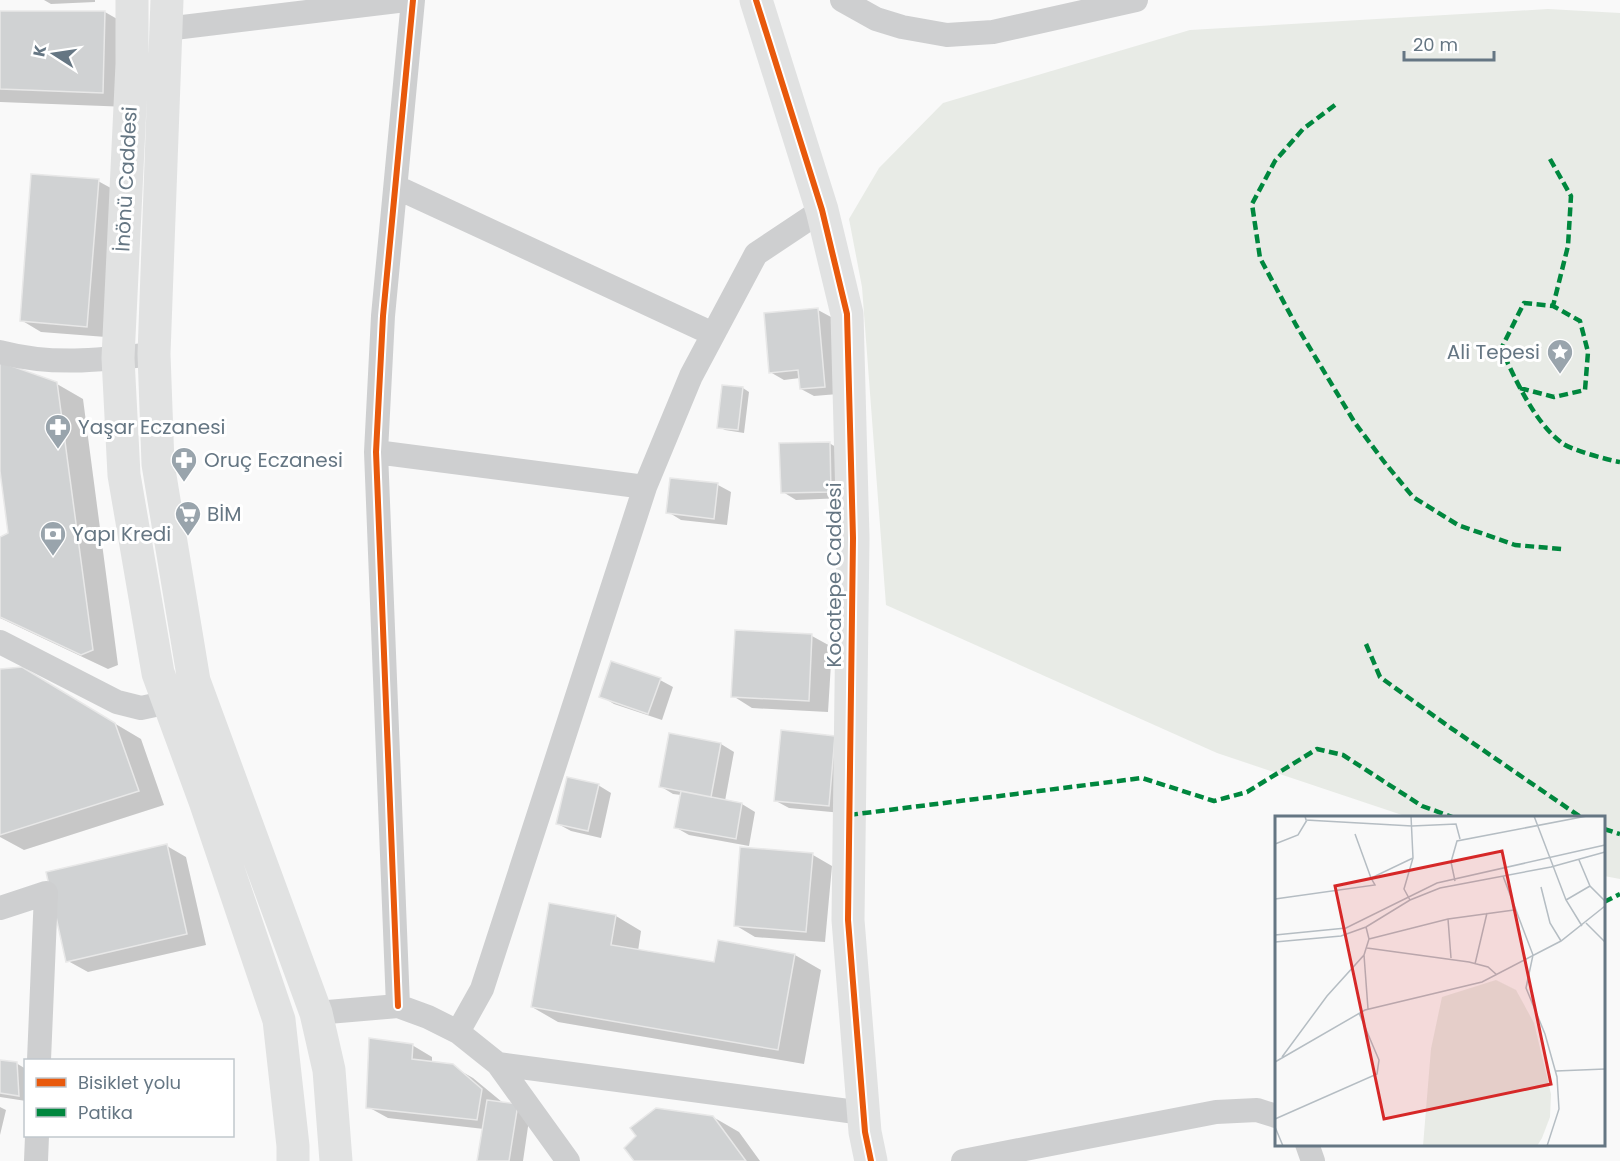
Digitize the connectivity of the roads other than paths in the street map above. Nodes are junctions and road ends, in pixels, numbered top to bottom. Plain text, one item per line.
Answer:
1 (132, 0) edge
2 (406, 0) edge
3 (413, 0) edge
4 (756, 0) edge
5 (842, 0) edge
6 (1136, 0) edge
7 (167, 15) edge
8 (396, 187) junction
9 (822, 210) junction
10 (713, 334) junction
11 (0, 352) edge
12 (154, 354) junction
13 (118, 358) junction
14 (376, 452) junction
15 (645, 487) junction
16 (0, 642) edge
17 (194, 681) junction
18 (169, 702) junction
19 (0, 908) edge
20 (398, 1006) junction
21 (316, 1013) junction
22 (458, 1032) junction
23 (39, 1059) edge
24 (498, 1064) junction
25 (863, 1113) junction
26 (1275, 1116) edge
27 (37, 1137) edge
28 (1308, 1146) edge
29 (36, 1161) edge
30 (292, 1161) edge
31 (336, 1161) edge
32 (568, 1161) edge
33 (871, 1161) edge
34 (963, 1161) edge
35 (1313, 1161) edge

1 - 13 main road, İnönü Caddesi
2 - 7 street
3 - 8 street
4 - 9 main road, Kocatepe Caddesi
5 - 6 street
7 - 12 main road, İnönü Caddesi
8 - 10 street
8 - 14 street
9 - 10 street
9 - 25 main road, Kocatepe Caddesi
10 - 15 street
11 - 13 street
12 - 13 street
12 - 17 main road, İnönü Caddesi
13 - 18 main road, İnönü Caddesi
14 - 15 street
14 - 20 street
15 - 22 street
16 - 18 street
17 - 18 street
17 - 21 main road, İnönü Caddesi
18 - 30 main road, İnönü Caddesi
19 - 23 street
20 - 21 street
20 - 22 street
21 - 31 main road, İnönü Caddesi
22 - 24 street
24 - 25 street
24 - 32 street
25 - 33 main road, Kocatepe Caddesi
26 - 34 street
27 - 29 street
28 - 35 street

